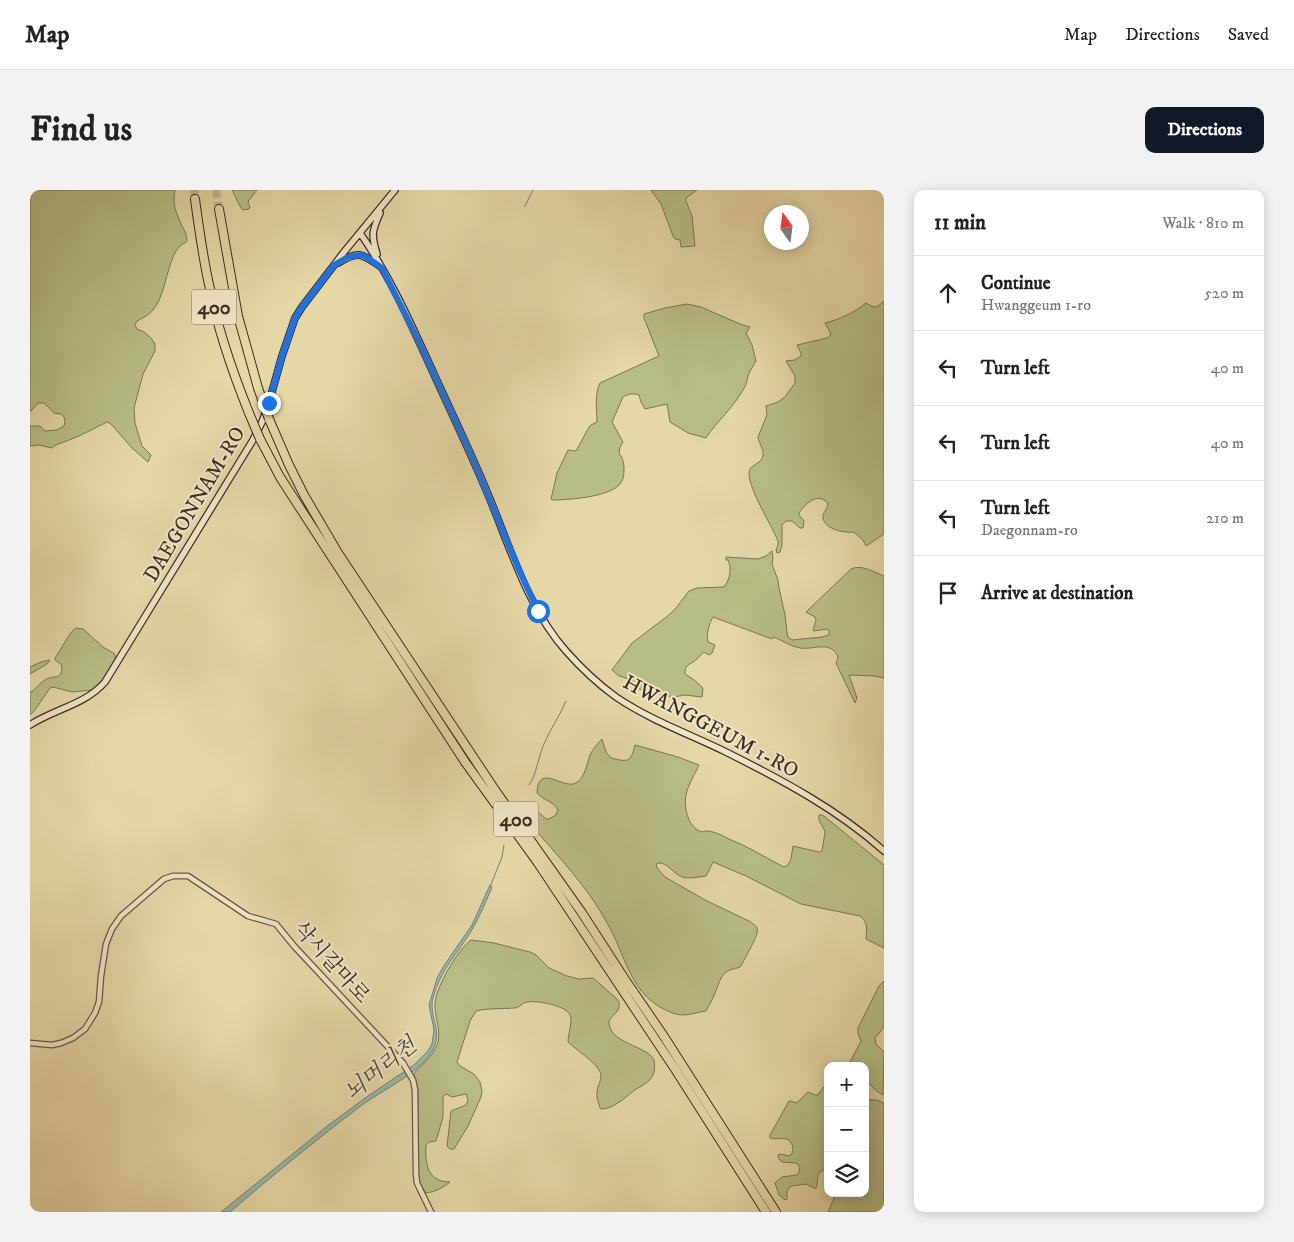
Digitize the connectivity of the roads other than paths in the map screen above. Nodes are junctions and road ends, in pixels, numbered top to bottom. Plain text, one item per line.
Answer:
1 (395, 190) edge
2 (195, 198) tunnel mouth
3 (382, 206) junction
4 (219, 209) tunnel mouth
5 (360, 233) junction
6 (334, 265) junction
7 (382, 268) junction
8 (30, 725) edge
9 (884, 851) edge
10 (30, 1043) edge
11 (431, 1212) edge
12 (766, 1212) edge
13 (776, 1212) edge

1 - 3 street, DAEGONNAM-RO
2 - 12 highway, 400, bridge
3 - 5 street, DAEGONNAM-RO
3 - 7 street
4 - 13 highway, 400, bridge
5 - 6 street, DAEGONNAM-RO
5 - 7 street, HWANGGEUM 1-RO
6 - 7 street
6 - 8 street, DAEGONNAM-RO
7 - 9 street, HWANGGEUM 1-RO
10 - 11 street, 삭시갈마로

